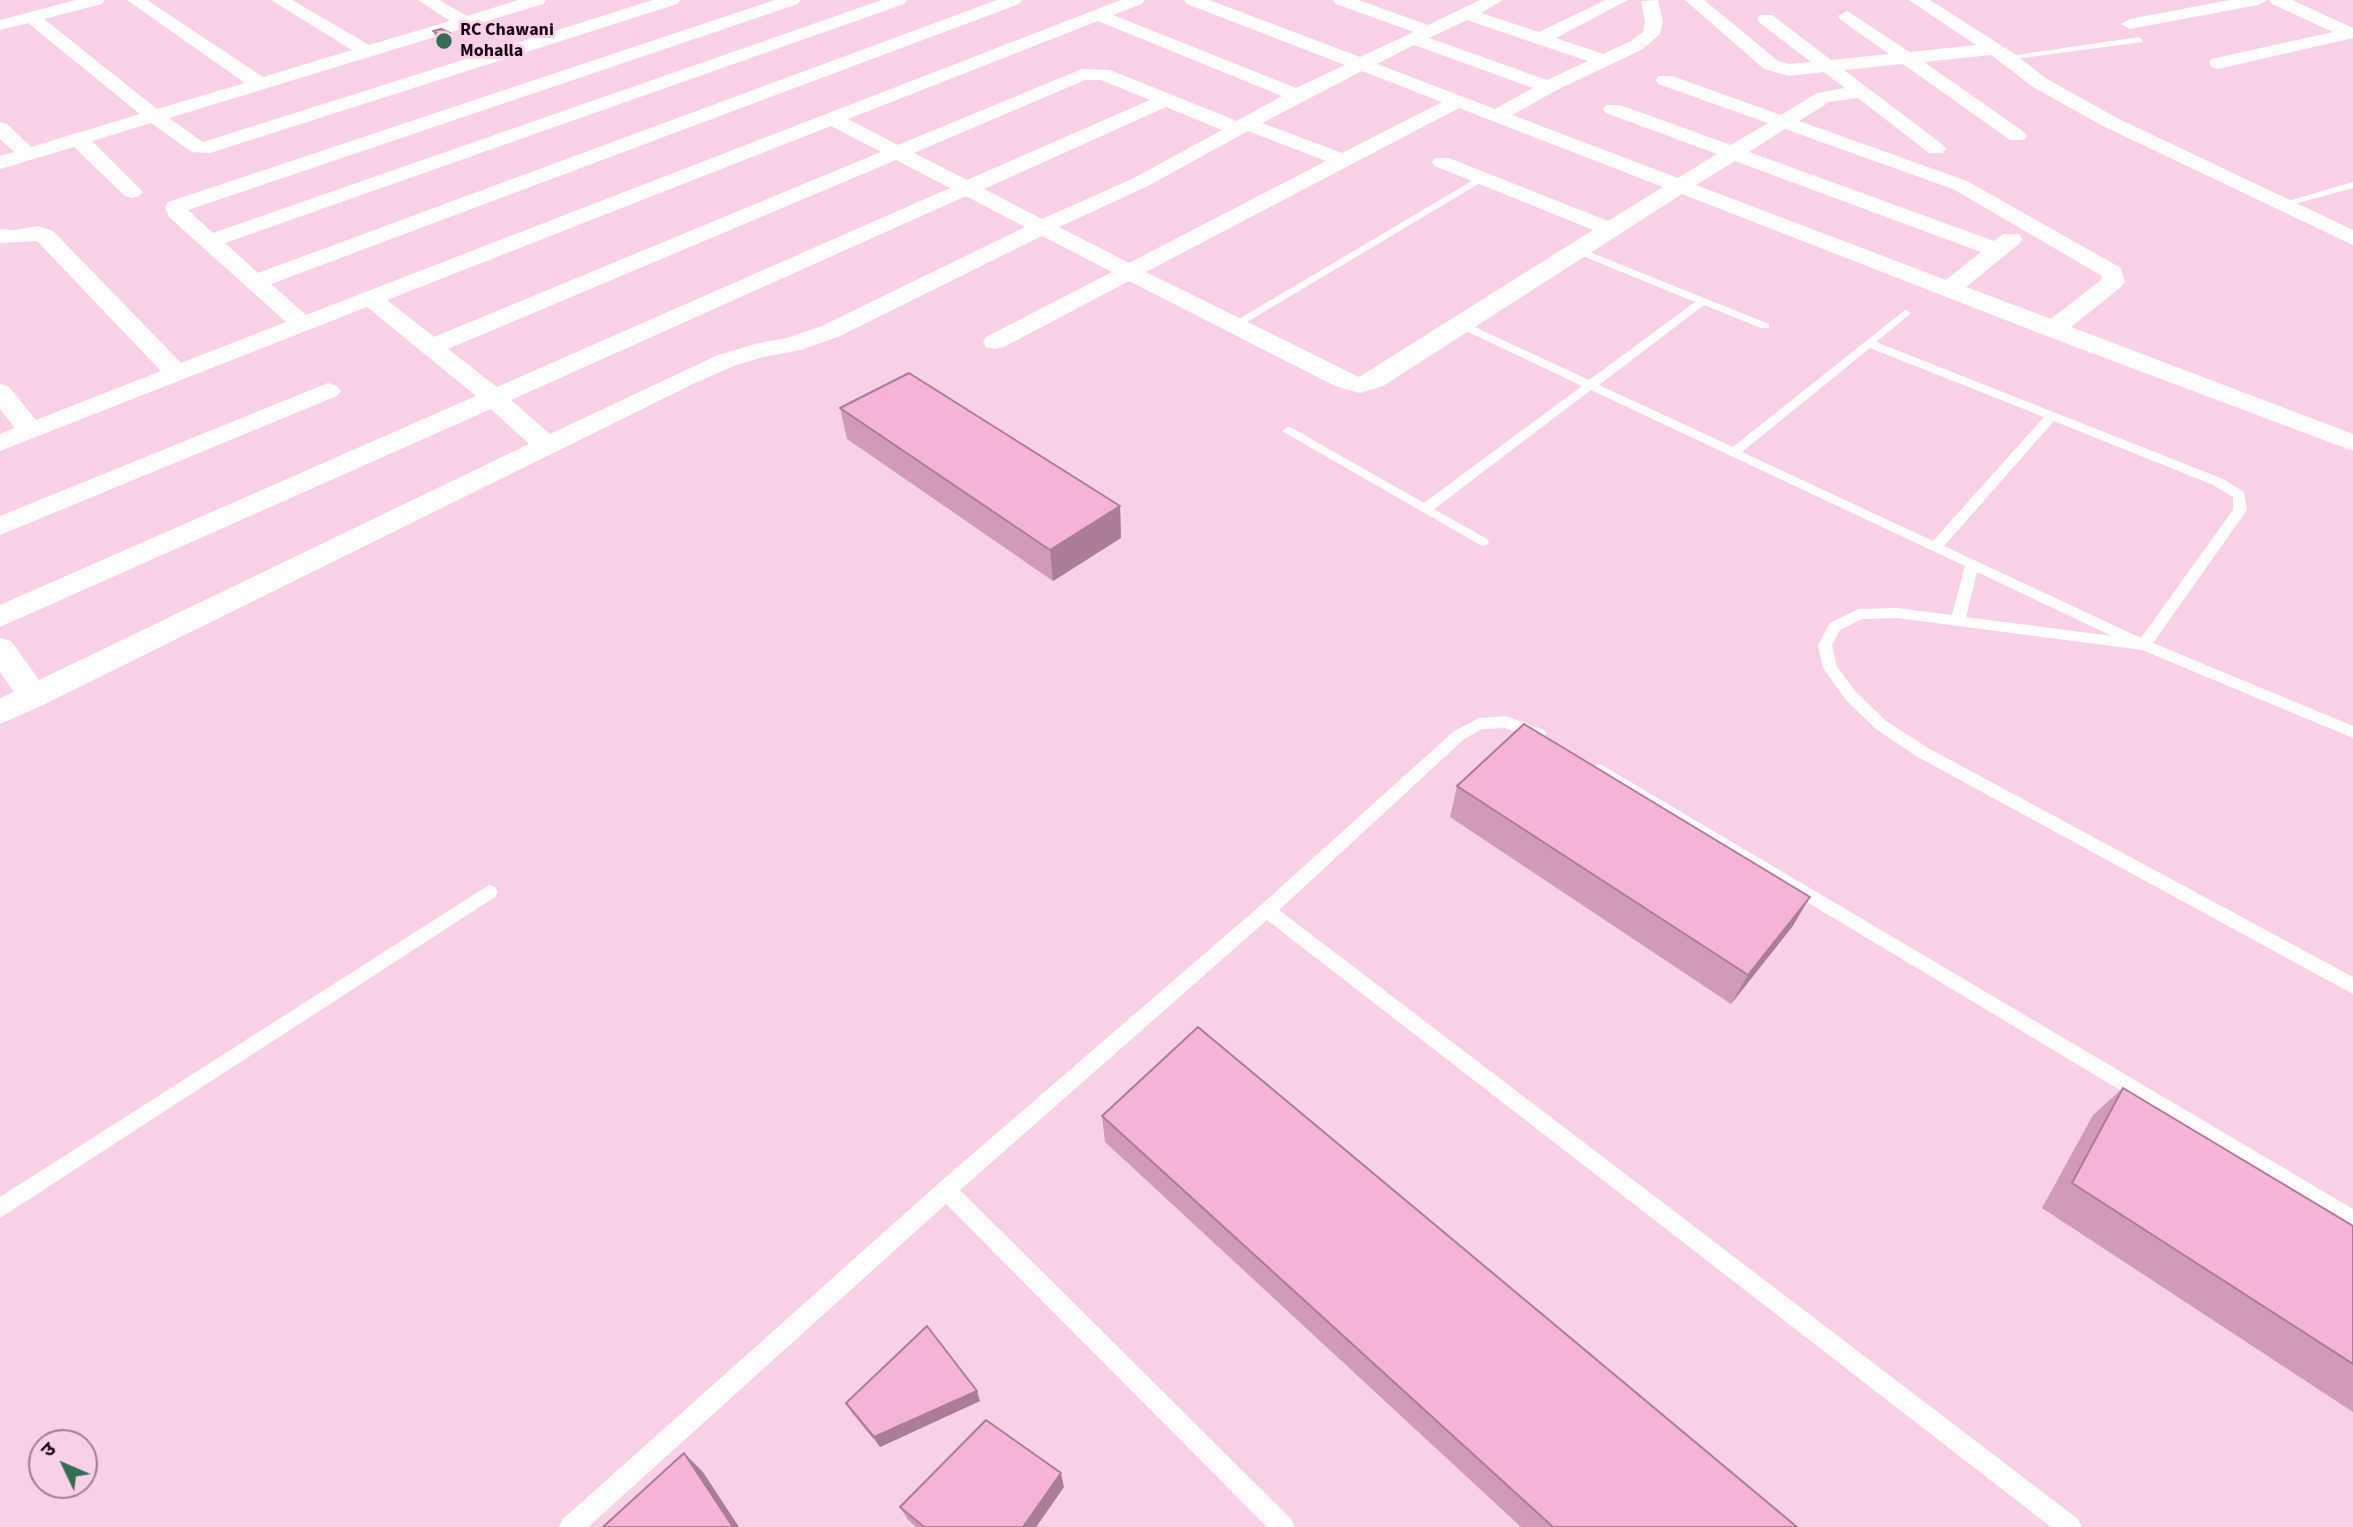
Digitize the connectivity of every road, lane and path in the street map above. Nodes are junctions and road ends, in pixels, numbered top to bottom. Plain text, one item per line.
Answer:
1 (96, 0) edge
2 (136, 0) edge
3 (281, 0) edge
4 (427, 0) edge
5 (537, 0) edge
6 (671, 0) edge
7 (792, 0) edge
8 (898, 0) edge
9 (1013, 0) edge
10 (1193, 0) edge
11 (1342, 0) edge
12 (1492, 0) edge
13 (1619, 0) edge
14 (1650, 0) edge
15 (1694, 0) edge
16 (1918, 0) edge
17 (2258, 0) edge
18 (2278, 0) edge
19 (1112, 6) edge
20 (2137, 6) dead end
21 (763, 10) junction
22 (1465, 13) junction
23 (1847, 16) dead end
24 (31, 17) junction
25 (2162, 18) junction
26 (1766, 19) dead end
27 (465, 22) junction
28 (0, 25) edge
29 (810, 31) junction
30 (2135, 32) joint
31 (2352, 33) edge
32 (1418, 34) junction
33 (417, 37) junction
34 (1540, 39) junction
35 (367, 52) junction
36 (1001, 53) junction
37 (2001, 53) junction
38 (861, 56) junction
39 (1908, 58) junction
40 (1605, 61) junction
41 (1359, 63) junction
42 (2218, 63) dead end
43 (464, 66) junction
44 (1827, 66) junction
45 (1665, 80) dead end
46 (1061, 83) junction
47 (260, 84) junction
48 (919, 85) junction
49 (1548, 87) junction
50 (1861, 92) junction
51 (1297, 95) junction
52 (1166, 100) junction
53 (1455, 102) junction
54 (484, 104) junction
55 (1613, 109) dead end
56 (154, 116) junction
57 (1495, 117) junction
58 (832, 119) junction
59 (1785, 122) junction
60 (1243, 127) junction
61 (0, 128) edge
62 (530, 131) junction
63 (2017, 135) dead end
64 (78, 139) junction
65 (1936, 149) dead end
66 (899, 152) junction
67 (1733, 153) junction
68 (27, 154) junction
69 (1344, 161) junction
70 (576, 162) junction
71 (1442, 162) dead end
72 (0, 163) edge
73 (1482, 178) junction
74 (2353, 185) edge
75 (968, 187) junction
76 (1677, 187) junction
77 (132, 192) dead end
78 (634, 196) junction
79 (2283, 204) junction
80 (2031, 224) junction
81 (1044, 226) junction
82 (1609, 229) junction
83 (0, 236) edge
84 (2353, 238) edge
85 (210, 241) junction
86 (1577, 250) junction
87 (1997, 250) junction
88 (1130, 272) junction
89 (255, 282) junction
90 (1948, 290) junction
91 (370, 298) junction
92 (1703, 301) junction
93 (1905, 313) dead end
94 (303, 325) junction
95 (1233, 326) junction
96 (1462, 326) junction
97 (1765, 326) dead end
98 (2053, 330) junction
99 (995, 342) dead end
100 (1868, 343) junction
101 (431, 347) junction
102 (177, 374) junction
103 (1588, 384) junction
104 (328, 391) dead end
105 (0, 392) edge
106 (494, 398) junction
107 (2052, 416) junction
108 (31, 431) junction
109 (1288, 431) dead end
110 (0, 443) edge
111 (2353, 443) edge
112 (546, 444) junction
113 (1733, 453) junction
114 (1425, 509) junction
115 (0, 526) edge
116 (1482, 542) dead end
117 (1934, 548) junction
118 (1972, 565) junction
119 (0, 617) edge
120 (1958, 620) junction
121 (2144, 645) junction
122 (0, 649) edge
123 (33, 696) junction
124 (0, 712) edge
125 (2353, 732) edge
126 (1557, 744) edge
127 (1581, 759) edge
128 (489, 892) dead end
129 (1267, 910) junction
130 (2353, 986) edge
131 (946, 1191) junction
132 (0, 1208) edge
133 (2353, 1220) edge
134 (570, 1527) edge
135 (1283, 1527) edge
136 (2070, 1527) edge

1 - 24 street
2 - 47 street
3 - 35 street
4 - 27 street
5 - 27 street
6 - 43 street
7 - 21 street
8 - 29 street
9 - 38 street
10 - 41 street
11 - 32 street
12 - 22 street
13 - 34 street
14 - 40 street
15 - 44 street
16 - 37 street
17 - 25 street
18 - 31 street
19 - 36 street
19 - 51 street
20 - 25 street
21 - 29 street
21 - 54 street
22 - 32 street
22 - 34 street
23 - 39 street
24 - 28 street
24 - 56 street
25 - 30 street
26 - 44 street
27 - 33 street
29 - 38 street
29 - 62 street
30 - 37 lane
31 - 42 street
32 - 41 street
32 - 49 street
33 - 35 street
33 - 43 street
34 - 40 street
35 - 47 street
36 - 46 street
36 - 48 street
37 - 39 street
37 - 79 street
38 - 48 street
38 - 70 street
39 - 44 street
39 - 63 street
40 - 49 street
41 - 51 street
41 - 53 street
43 - 56 street
44 - 50 street
45 - 59 street
46 - 52 street
46 - 66 street
47 - 56 street
48 - 58 street
49 - 57 street
50 - 59 street
50 - 65 street
51 - 60 street
52 - 60 street
52 - 75 street
53 - 57 street
53 - 69 street
54 - 62 street
54 - 85 street
55 - 67 street
56 - 64 street
57 - 76 street
58 - 66 street
58 - 78 street
59 - 67 street
59 - 80 street
60 - 69 street
60 - 81 street
61 - 68 street
62 - 70 street
62 - 85 street
64 - 68 street
64 - 77 street
66 - 75 street
66 - 101 street
67 - 76 street
67 - 87 street
68 - 72 street
69 - 88 street
70 - 78 street
70 - 89 street
71 - 73 street
73 - 82 street
73 - 95 lane
74 - 79 lane
75 - 81 street
75 - 106 street
76 - 82 street
76 - 90 street
78 - 91 street
79 - 84 street
80 - 87 street
80 - 98 street
81 - 88 street
81 - 112 street
82 - 86 street
83 - 102 street
85 - 89 street
86 - 92 lane
86 - 96 street
87 - 90 street
88 - 95 street
88 - 99 street
89 - 94 street
90 - 98 street
91 - 94 street
91 - 101 street
92 - 97 lane
92 - 103 lane
93 - 100 lane
94 - 102 street
95 - 96 street
96 - 103 lane
98 - 111 street
100 - 107 lane
100 - 113 lane
101 - 106 street
102 - 108 street
103 - 113 lane
103 - 114 lane
104 - 115 street
105 - 108 street
106 - 112 street
106 - 119 street
107 - 117 lane
107 - 121 lane
108 - 110 street
109 - 114 lane
112 - 123 street
113 - 117 lane
114 - 116 lane
117 - 118 lane
118 - 120 lane
118 - 121 lane
120 - 121 lane
120 - 130 lane
121 - 125 lane
122 - 123 street
123 - 124 street
126 - 129 lane
127 - 133 lane
128 - 132 lane
129 - 131 lane
129 - 136 lane
131 - 134 lane
131 - 135 lane

